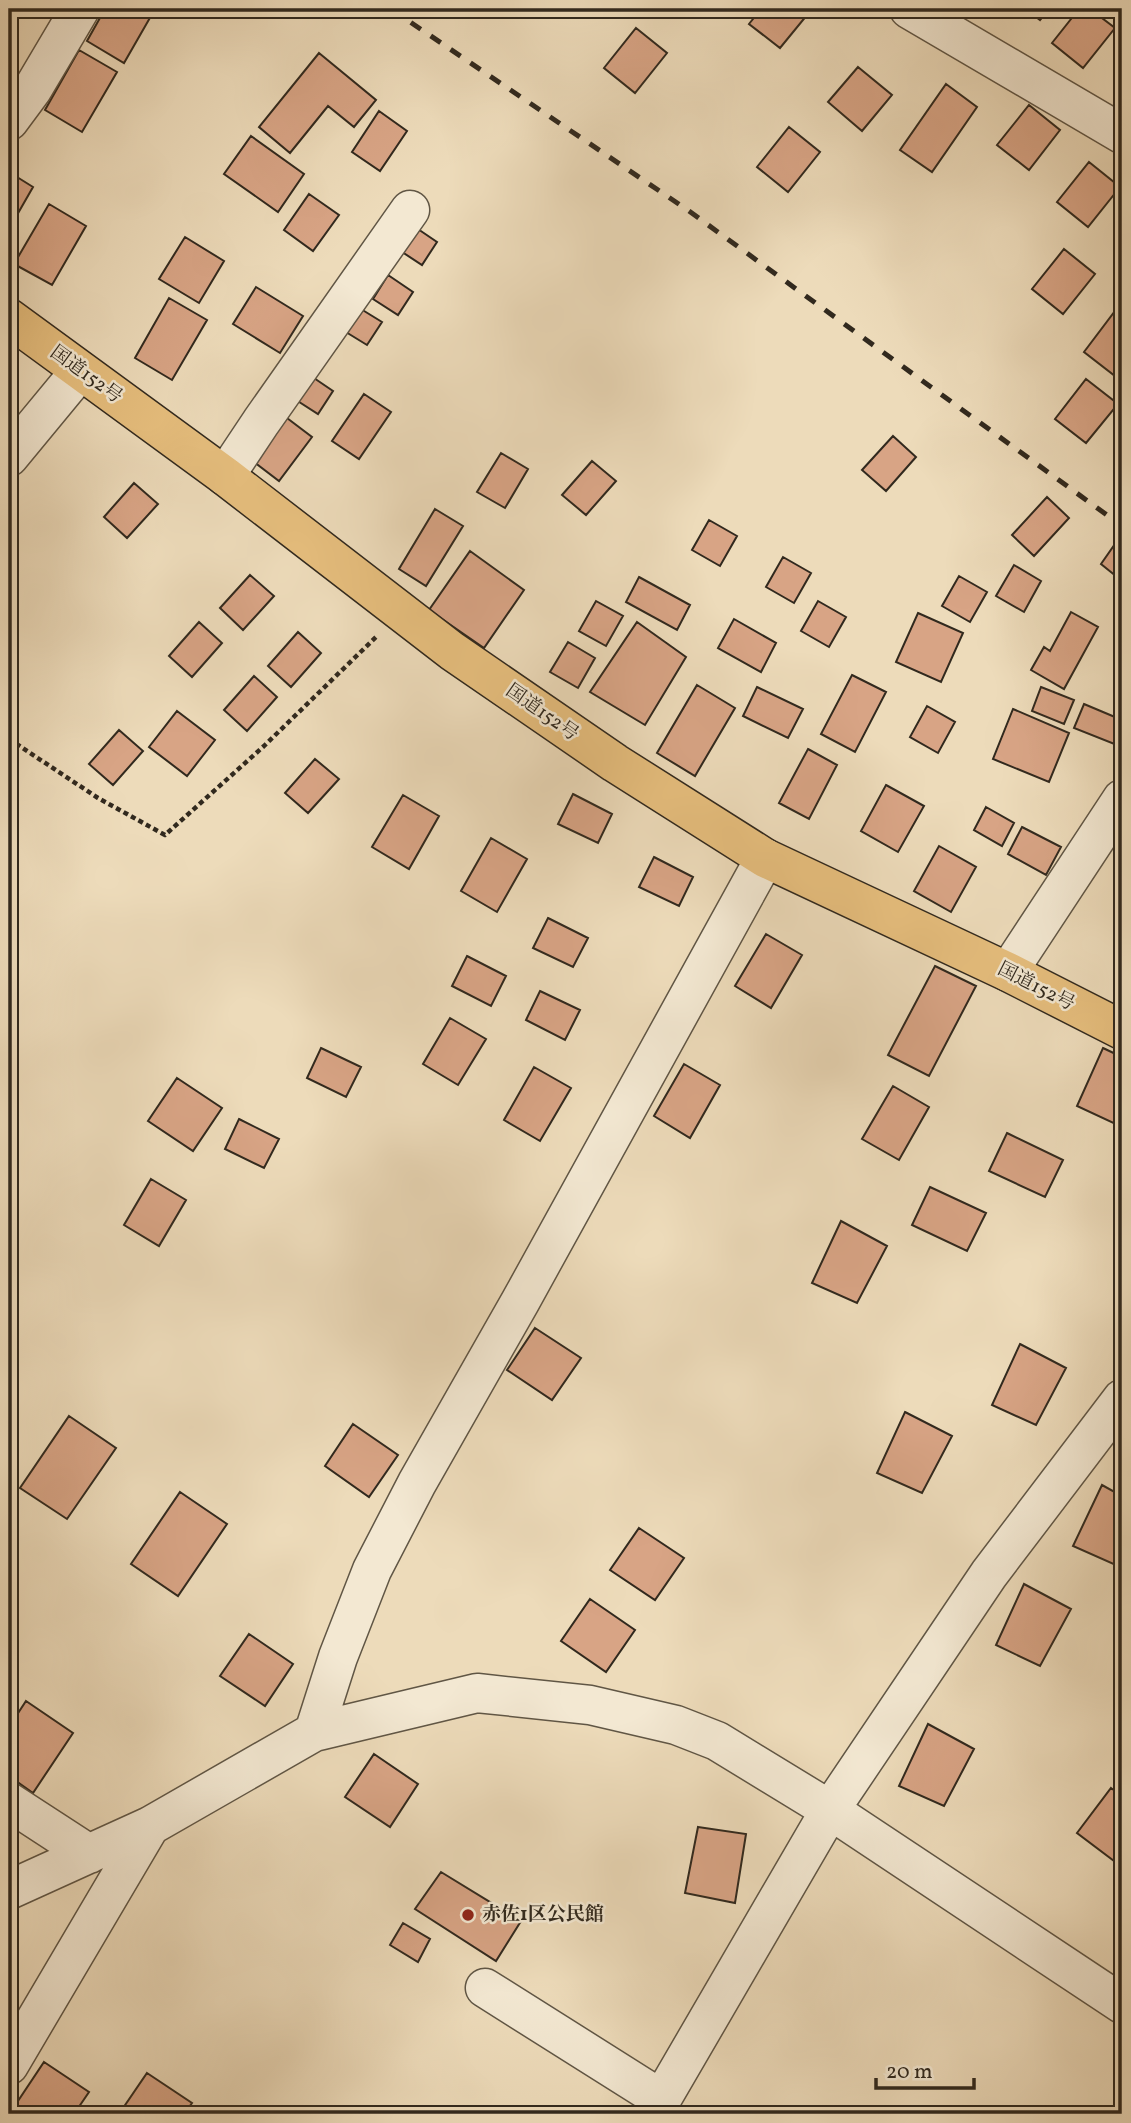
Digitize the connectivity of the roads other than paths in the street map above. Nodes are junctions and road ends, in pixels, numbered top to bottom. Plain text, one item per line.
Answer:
1 (79, 9) edge
2 (909, 9) edge
3 (9, 121) edge
4 (1122, 134) edge
5 (410, 210) dead end
6 (9, 318) edge
7 (80, 371) junction
8 (9, 457) edge
9 (225, 476) junction
10 (1122, 799) edge
11 (765, 858) junction
12 (1008, 972) junction
13 (1122, 1030) edge
14 (1122, 1399) edge
15 (314, 1732) junction
16 (9, 1802) edge
17 (830, 1810) junction
18 (150, 1825) junction
19 (89, 1854) junction
20 (9, 1890) edge
21 (485, 1988) dead end
22 (1122, 2004) edge
23 (9, 2065) edge
24 (657, 2106) edge

1 - 3 street
2 - 4 street
5 - 9 street
6 - 7 highway, 国道152号
7 - 8 street
7 - 9 highway, 国道152号
9 - 11 highway, 国道152号
10 - 12 street
11 - 12 highway, 国道152号
11 - 15 street
12 - 13 highway, 国道152号
14 - 17 street
15 - 17 street
15 - 18 street
16 - 19 street
17 - 22 street
17 - 24 street
18 - 19 street
18 - 23 street
19 - 20 street
21 - 24 street

